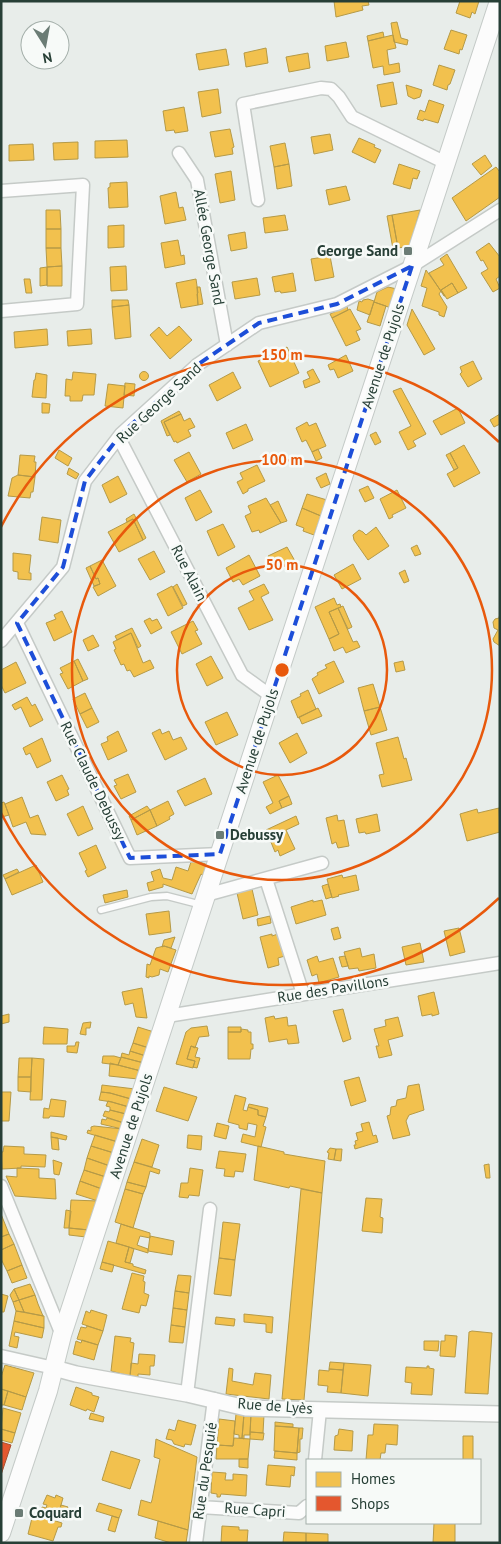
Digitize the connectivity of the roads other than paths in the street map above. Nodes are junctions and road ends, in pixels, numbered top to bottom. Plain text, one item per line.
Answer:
1 (499, 1) edge
2 (180, 154) dead end
3 (446, 163) junction
4 (1, 191) edge
5 (258, 200) dead end
6 (500, 210) edge
7 (412, 266) junction
8 (1, 312) edge
9 (227, 345) junction
10 (119, 438) junction
11 (17, 623) junction
12 (1, 641) edge
13 (272, 696) junction
14 (220, 854) junction
15 (322, 863) dead end
16 (266, 879) junction
17 (205, 900) junction
18 (101, 910) dead end
19 (500, 963) edge
20 (303, 994) junction
21 (167, 1016) junction
22 (1, 1186) edge
23 (210, 1209) dead end
24 (62, 1335) junction
25 (1, 1356) edge
26 (54, 1368) junction
27 (187, 1394) junction
28 (214, 1400) junction
29 (320, 1410) junction
30 (500, 1414) edge
31 (315, 1459) edge
32 (200, 1506) junction
33 (306, 1507) edge
34 (1, 1533) edge
35 (196, 1543) edge

1 - 3 main road, Avenue de Pujols
2 - 9 street, Allée George Sand
3 - 5 street
3 - 7 main road, Avenue de Pujols
4 - 8 street
6 - 7 street, Rue George Sand
7 - 9 street, Rue George Sand
7 - 13 main road, Avenue de Pujols
9 - 10 street, Rue George Sand
10 - 11 street, Rue George Sand
10 - 13 street, Rue Alain
11 - 12 street, Rue George Sand
11 - 14 street, Rue Claude Debussy
13 - 14 main road, Avenue de Pujols
14 - 17 main road, Avenue de Pujols
15 - 16 street
16 - 17 street
16 - 20 street
17 - 18 lane
17 - 21 main road, Avenue de Pujols
19 - 20 street, Rue des Pavillons
20 - 21 street, Rue des Pavillons
21 - 24 main road, Avenue de Pujols
22 - 24 street
23 - 27 street
24 - 26 main road, Avenue de Pujols
25 - 26 street
26 - 27 street, Rue de Lyès
26 - 34 main road, Avenue de Pujols
27 - 28 street, Rue de Lyès
28 - 29 street, Rue de Lyès
28 - 32 street, Rue du Pesquié
29 - 30 street, Rue de Lyès
29 - 31 street
32 - 33 street, Rue Capri
32 - 35 street, Rue du Pesquié

